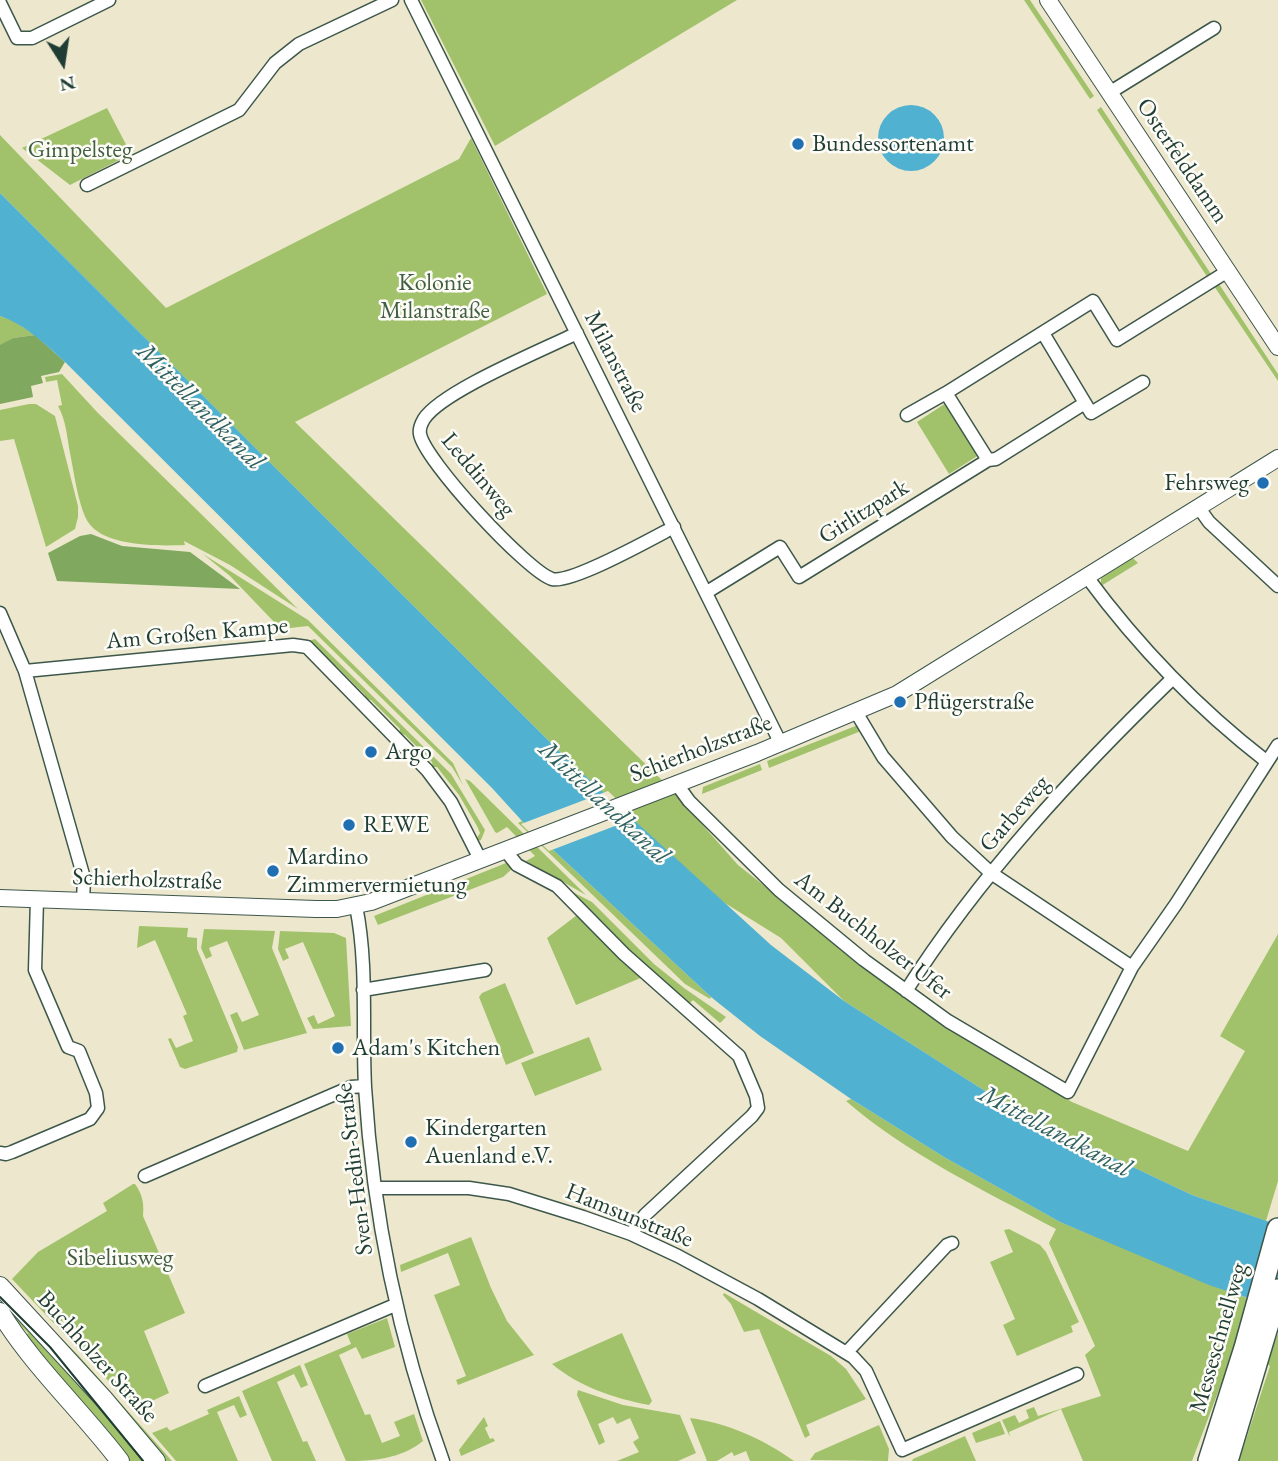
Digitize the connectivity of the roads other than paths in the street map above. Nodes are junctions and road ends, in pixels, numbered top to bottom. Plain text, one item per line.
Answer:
1 (109, 0) edge
2 (392, 0) edge
3 (411, 0) edge
4 (1048, 0) edge
5 (0, 3) edge
6 (1214, 29) dead end
7 (1109, 93) junction
8 (87, 185) dead end
9 (1228, 271) junction
10 (577, 333) junction
11 (1042, 333) junction
12 (1278, 347) edge
13 (1143, 382) dead end
14 (946, 393) junction
15 (1085, 403) junction
16 (907, 415) dead end
17 (1278, 458) edge
18 (988, 460) junction
19 (1199, 508) junction
20 (674, 527) junction
21 (1087, 577) junction
22 (1278, 586) edge
23 (707, 592) junction
24 (0, 613) edge
25 (25, 671) junction
26 (1173, 678) junction
27 (856, 712) junction
28 (781, 744) junction
29 (1278, 745) edge
30 (1266, 761) junction
31 (676, 783) junction
32 (505, 850) junction
33 (480, 859) junction
34 (991, 873) junction
35 (0, 898) edge
36 (37, 899) junction
37 (83, 901) junction
38 (356, 906) junction
39 (1132, 967) junction
40 (485, 970) dead end
41 (363, 990) junction
42 (906, 992) junction
43 (365, 1087) junction
44 (0, 1153) edge
45 (145, 1176) dead end
46 (375, 1188) junction
47 (1278, 1229) edge
48 (631, 1234) junction
49 (952, 1243) dead end
50 (0, 1286) edge
51 (1278, 1290) edge
52 (395, 1305) junction
53 (0, 1312) edge
54 (1253, 1351) junction
55 (847, 1352) junction
56 (1077, 1374) dead end
57 (205, 1386) dead end
58 (901, 1455) edge
59 (120, 1461) edge
60 (156, 1461) edge
61 (443, 1461) edge
62 (1209, 1461) edge
63 (1227, 1461) edge

1 - 5 street
2 - 8 street
3 - 10 street, Milanstraße
4 - 7 street, Osterfelddamm
6 - 7 street
7 - 9 street, Osterfelddamm
9 - 11 street
9 - 12 street, Osterfelddamm
10 - 20 street, Milanstraße
10 - 20 street, Leddinweg
11 - 14 street
11 - 15 street
13 - 15 street
14 - 16 street
14 - 18 street
15 - 18 street
17 - 19 street, Schierholzstraße
18 - 23 street, Girlitzpark
19 - 21 street, Schierholzstraße
19 - 22 street
20 - 23 street, Milanstraße
21 - 26 street
21 - 27 street, Schierholzstraße
23 - 28 street, Milanstraße
24 - 25 street
25 - 33 street, Am Großen Kampe
25 - 37 street
26 - 30 street
26 - 34 street, Garbeweg
27 - 28 street, Schierholzstraße
27 - 34 street
28 - 31 street, Schierholzstraße
29 - 30 street
30 - 39 street
31 - 32 street, Schierholzstraße
31 - 42 street, Am Buchholzer Ufer
32 - 33 street, Schierholzstraße
32 - 48 street
33 - 38 street, Schierholzstraße
34 - 39 street
34 - 42 street, Garbeweg
35 - 36 street, Schierholzstraße
36 - 37 street, Schierholzstraße
36 - 44 street
37 - 38 street, Schierholzstraße
38 - 41 street, Sven-Hedin-Straße
39 - 42 street, Am Buchholzer Ufer
40 - 41 street
41 - 43 street, Sven-Hedin-Straße
43 - 45 street
43 - 46 street, Sven-Hedin-Straße
46 - 48 street, Hamsunstraße
46 - 52 street, Sven-Hedin-Straße
47 - 54 highway, Messeschnellweg
48 - 55 street, Hamsunstraße
49 - 55 street
50 - 60 main road, Buchholzer Straße
51 - 54 highway, Messeschnellweg
52 - 57 street
52 - 61 street, Sven-Hedin-Straße
53 - 59 main road, Buchholzer Straße
54 - 62 highway, Messeschnellweg
54 - 63 highway, Messeschnellweg
55 - 58 street, Hamsunstraße
56 - 58 street

